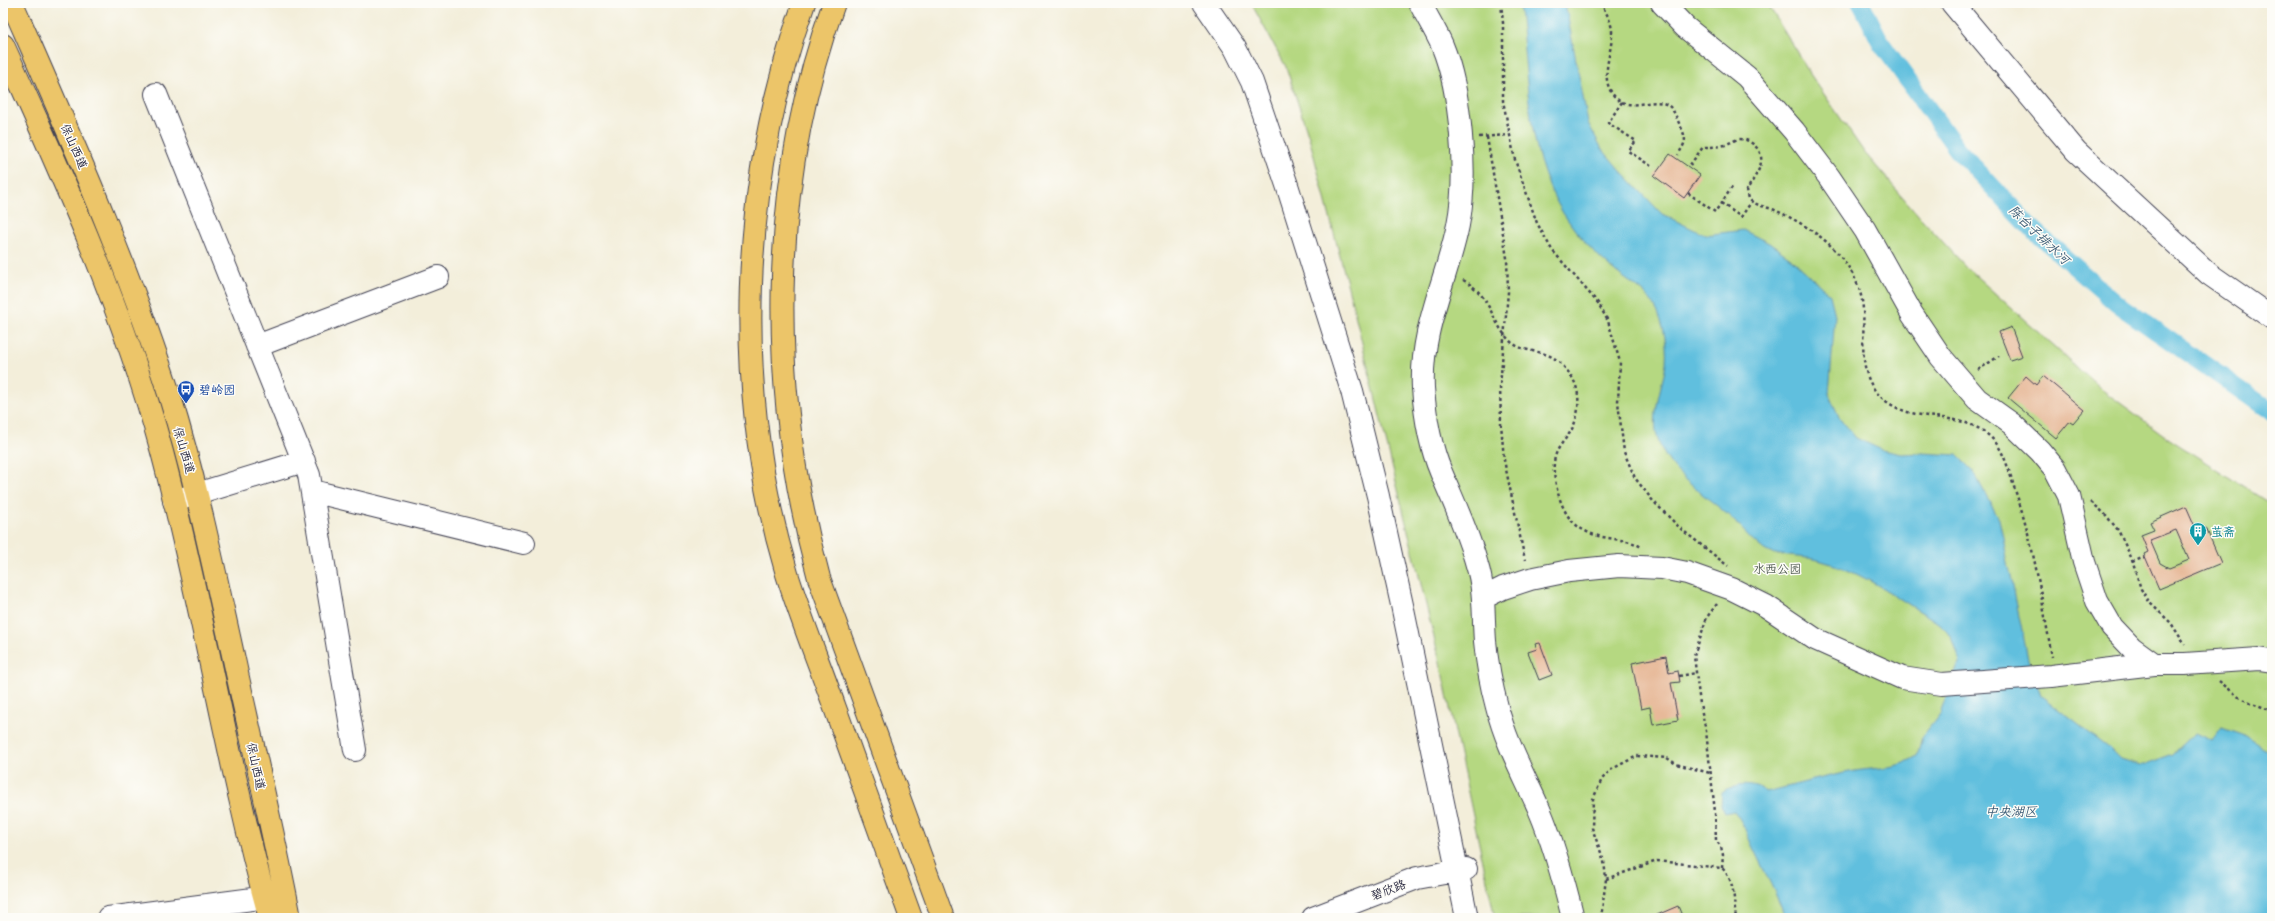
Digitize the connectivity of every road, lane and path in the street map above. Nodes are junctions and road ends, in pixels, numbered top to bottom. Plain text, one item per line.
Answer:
1 (12, 3) edge
2 (804, 3) edge
3 (834, 3) edge
4 (1204, 3) edge
5 (1215, 3) edge
6 (1420, 3) edge
7 (1501, 3) edge
8 (1600, 3) edge
9 (1662, 3) edge
10 (1952, 3) edge
11 (3, 45) edge
12 (156, 94) dead end
13 (1622, 102) junction
14 (1509, 135) junction
15 (1487, 137) junction
16 (1461, 139) junction
17 (1678, 155) dead end
18 (1690, 165) dead end
19 (1651, 166) dead end
20 (1733, 186) dead end
21 (1688, 193) dead end
22 (1752, 202) junction
23 (1721, 203) junction
24 (1443, 276) junction
25 (438, 277) dead end
26 (2272, 318) edge
27 (1505, 334) junction
28 (257, 346) junction
29 (1999, 356) dead end
30 (1968, 389) junction
31 (304, 461) junction
32 (2066, 489) junction
33 (312, 491) junction
34 (197, 493) junction
35 (174, 501) junction
36 (524, 543) dead end
37 (2145, 557) dead end
38 (2132, 562) junction
39 (1662, 568) junction
40 (1530, 579) junction
41 (1732, 589) junction
42 (1483, 598) junction
43 (2272, 661) edge
44 (2200, 663) junction
45 (2154, 664) junction
46 (1696, 673) junction
47 (2053, 675) junction
48 (1679, 676) dead end
49 (2272, 710) edge
50 (355, 750) dead end
51 (1710, 773) junction
52 (1722, 868) junction
53 (1462, 874) junction
54 (1606, 878) junction
55 (286, 895) junction
56 (267, 908) edge
57 (108, 918) edge
58 (290, 918) edge
59 (911, 918) edge
60 (943, 918) edge
61 (1313, 918) edge
62 (1340, 918) edge
63 (1467, 918) edge
64 (1475, 918) edge
65 (1573, 918) edge
66 (1601, 918) edge
67 (1736, 918) edge

1 - 34 main road, 保山西道
2 - 59 main road
3 - 60 main road
4 - 53 street
5 - 53 street
6 - 16 street
7 - 14 path
8 - 13 path
9 - 30 street
10 - 26 street
11 - 35 main road, 保山西道
12 - 28 street
13 - 17 path
13 - 19 path
14 - 15 path
14 - 41 path
15 - 16 path
15 - 27 path
16 - 24 street
18 - 22 path
20 - 23 path
21 - 23 path
22 - 23 path
22 - 47 path
24 - 27 path
24 - 42 street
25 - 28 street
27 - 39 path
27 - 40 path
28 - 31 street
29 - 30 path
30 - 32 street
31 - 33 street
31 - 34 street
32 - 38 path
32 - 45 street
33 - 36 street
33 - 50 street
34 - 35 street
34 - 55 main road, 保山西道
35 - 56 main road, 保山西道
37 - 38 path
38 - 44 path
39 - 40 street
39 - 41 street
40 - 42 street
41 - 46 path
41 - 47 street
42 - 65 street
43 - 44 street
44 - 45 street
44 - 49 path
45 - 47 street
46 - 48 path
46 - 51 path
51 - 52 path
51 - 54 path
52 - 54 path
52 - 67 path
53 - 61 street, 碧欣路
53 - 62 street, 碧欣路
53 - 63 street
53 - 64 street
54 - 66 path
55 - 56 street
55 - 58 main road, 保山西道
56 - 57 street

